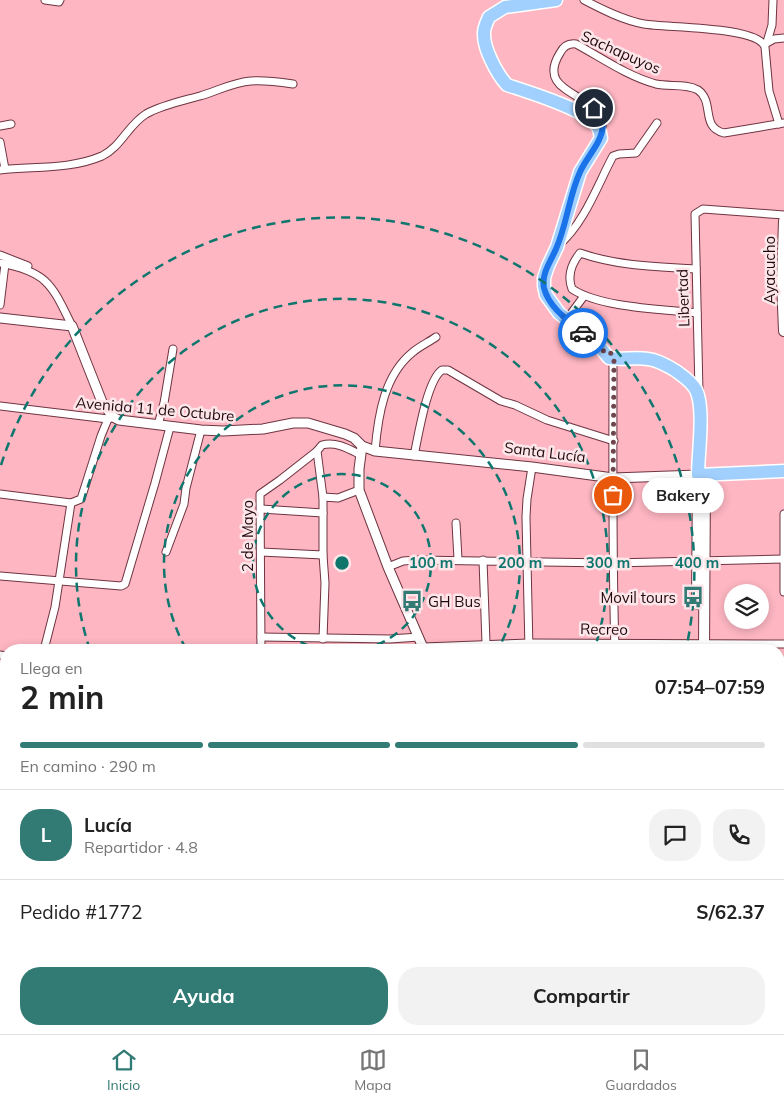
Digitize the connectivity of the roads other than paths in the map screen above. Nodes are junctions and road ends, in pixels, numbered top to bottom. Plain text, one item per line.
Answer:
1 (45, 0) edge
2 (556, 0) edge
3 (584, 0) edge
4 (773, 0) edge
5 (60, 1) edge
6 (784, 38) edge
7 (765, 43) junction
8 (293, 84) dead end
9 (781, 123) edge
10 (11, 124) dead end
11 (657, 124) dead end
12 (0, 126) edge
13 (601, 138) junction
14 (0, 142) edge
15 (3, 170) edge
16 (784, 215) edge
17 (784, 221) edge
18 (557, 247) junction
19 (0, 255) edge
20 (3, 263) edge
21 (696, 269) junction
22 (48, 282) junction
23 (584, 296) junction
24 (0, 306) edge
25 (697, 313) junction
26 (0, 318) edge
27 (567, 319) junction
28 (784, 319) edge
29 (72, 326) junction
30 (784, 331) edge
31 (436, 337) dead end
32 (173, 349) dead end
33 (610, 354) junction
34 (699, 383) junction
35 (699, 399) junction
36 (0, 406) edge
37 (111, 418) junction
38 (158, 425) junction
39 (170, 426) junction
40 (201, 430) junction
41 (614, 442) junction
42 (318, 450) junction
43 (362, 451) junction
44 (375, 451) junction
45 (414, 456) junction
46 (532, 467) junction
47 (784, 471) edge
48 (702, 474) junction
49 (613, 478) junction
50 (359, 490) junction
51 (0, 494) edge
52 (323, 497) junction
53 (71, 503) junction
54 (260, 509) junction
55 (323, 513) junction
56 (784, 514) edge
57 (456, 523) dead end
58 (166, 552) dead end
59 (261, 552) junction
60 (323, 555) junction
61 (458, 559) junction
62 (783, 559) edge
63 (483, 560) junction
64 (527, 562) junction
65 (701, 562) junction
66 (612, 563) junction
67 (388, 567) junction
68 (0, 576) edge
69 (59, 580) junction
70 (784, 592) edge
71 (261, 637) junction
72 (419, 637) junction
73 (324, 639) junction
74 (486, 643) junction
75 (46, 644) edge
76 (261, 644) edge
77 (422, 644) edge
78 (474, 644) edge
79 (500, 644) edge
80 (529, 644) edge
81 (615, 644) edge
82 (701, 644) edge

1 - 5 street
2 - 13 highway
3 - 7 street
4 - 7 street
6 - 7 street
7 - 9 street
8 - 15 street
9 - 13 street, Sachapuyos
10 - 12 street
11 - 18 street
13 - 18 highway
14 - 15 street
16 - 21 street, Libertad
17 - 28 main road, Ayacucho
18 - 27 highway
19 - 22 street
20 - 22 street
20 - 24 street
21 - 23 street
21 - 25 street, Libertad
22 - 29 street
23 - 25 street
23 - 27 street
25 - 34 street, Libertad
26 - 29 street
27 - 33 highway
28 - 30 main road, Ayacucho
29 - 37 street
31 - 44 street
32 - 38 street
33 - 34 highway
33 - 35 highway
33 - 41 street
34 - 35 street, Libertad
34 - 48 highway
35 - 48 highway
36 - 37 street, Avenida 11 de Octubre
37 - 38 street, Avenida 11 de Octubre
37 - 53 street
38 - 39 street, Avenida 11 de Octubre
39 - 40 street, Avenida 11 de Octubre
39 - 69 street
40 - 43 street, Avenida 11 de Octubre
40 - 58 street
41 - 45 street
41 - 49 street
42 - 43 street
42 - 52 street
42 - 54 street, 2 de Mayo
43 - 44 street, Santa Lucía
43 - 50 street
44 - 45 street, Santa Lucía
45 - 46 street, Santa Lucía
46 - 49 street, Santa Lucía
46 - 64 street
47 - 48 highway, Santa Lucía
48 - 49 street, Santa Lucía
48 - 65 main road
49 - 66 street
50 - 52 street
50 - 67 street
51 - 53 street
52 - 55 street
53 - 69 street
54 - 55 street
54 - 59 street, 2 de Mayo
55 - 60 street
56 - 62 street
57 - 61 street
59 - 60 street
59 - 71 street, 2 de Mayo
60 - 73 street
61 - 63 street
61 - 67 street
62 - 65 street
62 - 70 street
63 - 64 street
63 - 74 street
64 - 66 street
64 - 80 street
65 - 66 street
65 - 82 main road
66 - 81 street
67 - 72 street
68 - 69 street
69 - 75 street
71 - 73 street
71 - 76 street, 2 de Mayo
72 - 73 street
72 - 77 street
74 - 78 street, Recreo
74 - 79 street, Recreo

